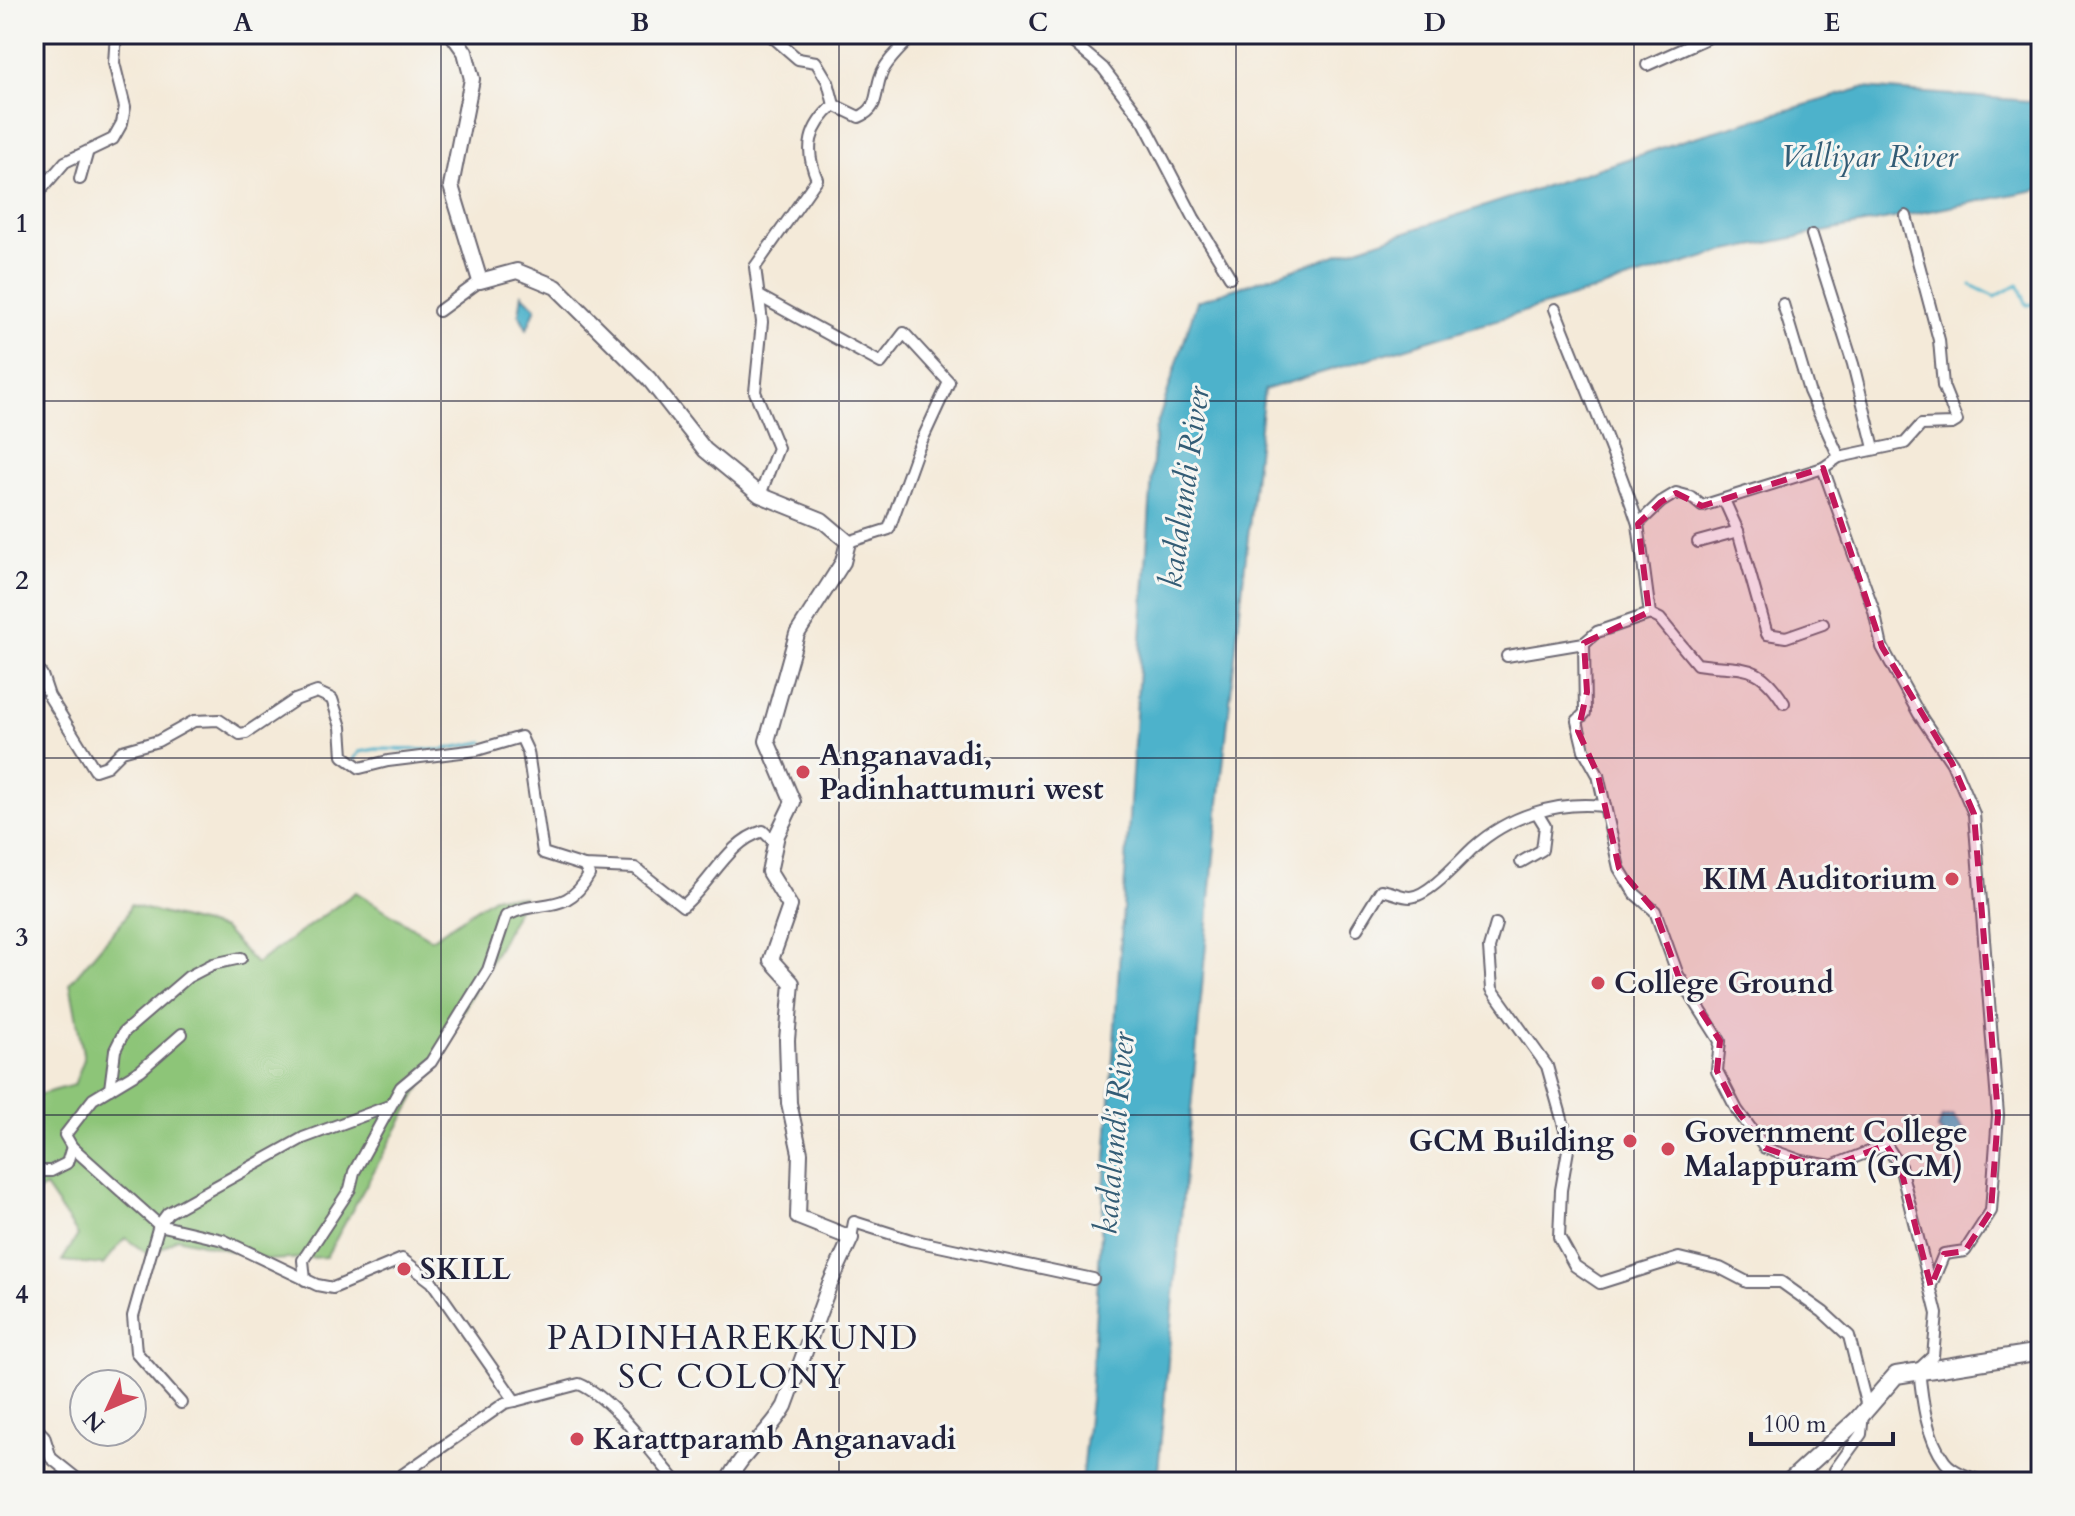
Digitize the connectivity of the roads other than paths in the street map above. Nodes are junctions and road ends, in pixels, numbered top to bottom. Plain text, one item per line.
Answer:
1 (116, 34) edge
2 (452, 34) edge
3 (769, 34) edge
4 (913, 34) edge
5 (1063, 34) edge
6 (1709, 35) edge
7 (1647, 65) dead end
8 (834, 105) junction
9 (87, 154) junction
10 (80, 179) dead end
11 (34, 198) edge
12 (1906, 216) dead end
13 (1812, 235) dead end
14 (1230, 277) dead end
15 (480, 281) junction
16 (759, 296) junction
17 (1783, 304) dead end
18 (1555, 309) dead end
19 (439, 311) dead end
20 (1874, 448) junction
21 (1839, 457) junction
22 (1823, 468) junction
23 (760, 495) junction
24 (1724, 500) junction
25 (1638, 524) junction
26 (1738, 531) junction
27 (848, 542) junction
28 (1698, 542) dead end
29 (1650, 614) junction
30 (1823, 624) dead end
31 (1584, 643) junction
32 (1507, 656) dead end
33 (34, 664) edge
34 (1784, 703) dead end
35 (1603, 806) junction
36 (1537, 813) junction
37 (775, 843) junction
38 (1521, 862) dead end
39 (584, 866) junction
40 (1496, 924) dead end
41 (1357, 929) dead end
42 (241, 958) dead end
43 (182, 1034) dead end
44 (110, 1089) junction
45 (388, 1108) junction
46 (72, 1147) junction
47 (34, 1165) edge
48 (159, 1225) junction
49 (851, 1238) junction
50 (1093, 1279) dead end
51 (305, 1280) junction
52 (1931, 1287) junction
53 (2041, 1352) edge
54 (1919, 1369) junction
55 (515, 1401) junction
56 (181, 1403) dead end
57 (1865, 1409) junction
58 (34, 1426) edge
59 (81, 1482) edge
60 (392, 1482) edge
61 (677, 1482) edge
62 (727, 1482) edge
63 (1789, 1482) edge
64 (1842, 1482) edge
65 (1985, 1482) edge

1 - 9 street
2 - 15 main road
3 - 8 street
4 - 8 street
5 - 14 street
6 - 7 street
8 - 16 street
9 - 10 street
9 - 11 street
12 - 20 street
13 - 20 street
15 - 19 street
15 - 23 main road
16 - 23 street
16 - 27 street
17 - 21 street
18 - 25 street
20 - 21 street
21 - 22 street
22 - 24 street
22 - 52 street
23 - 27 main road
24 - 25 street
24 - 26 street
25 - 29 street
26 - 28 street
26 - 30 street
27 - 37 main road
29 - 31 street
29 - 34 street
31 - 32 street
31 - 35 street
33 - 39 street
35 - 36 street
35 - 52 street
36 - 38 street
36 - 41 street
37 - 39 street
37 - 49 main road
39 - 45 street
40 - 57 street
42 - 44 street
43 - 44 street
44 - 46 street
45 - 48 street
45 - 51 street
46 - 47 street
46 - 48 street
48 - 51 street
48 - 56 street
49 - 50 street
49 - 62 main road
51 - 55 street
52 - 54 street
53 - 54 main road
54 - 57 main road
54 - 65 street
55 - 60 street
55 - 61 street
57 - 63 main road
57 - 64 street
58 - 59 street

